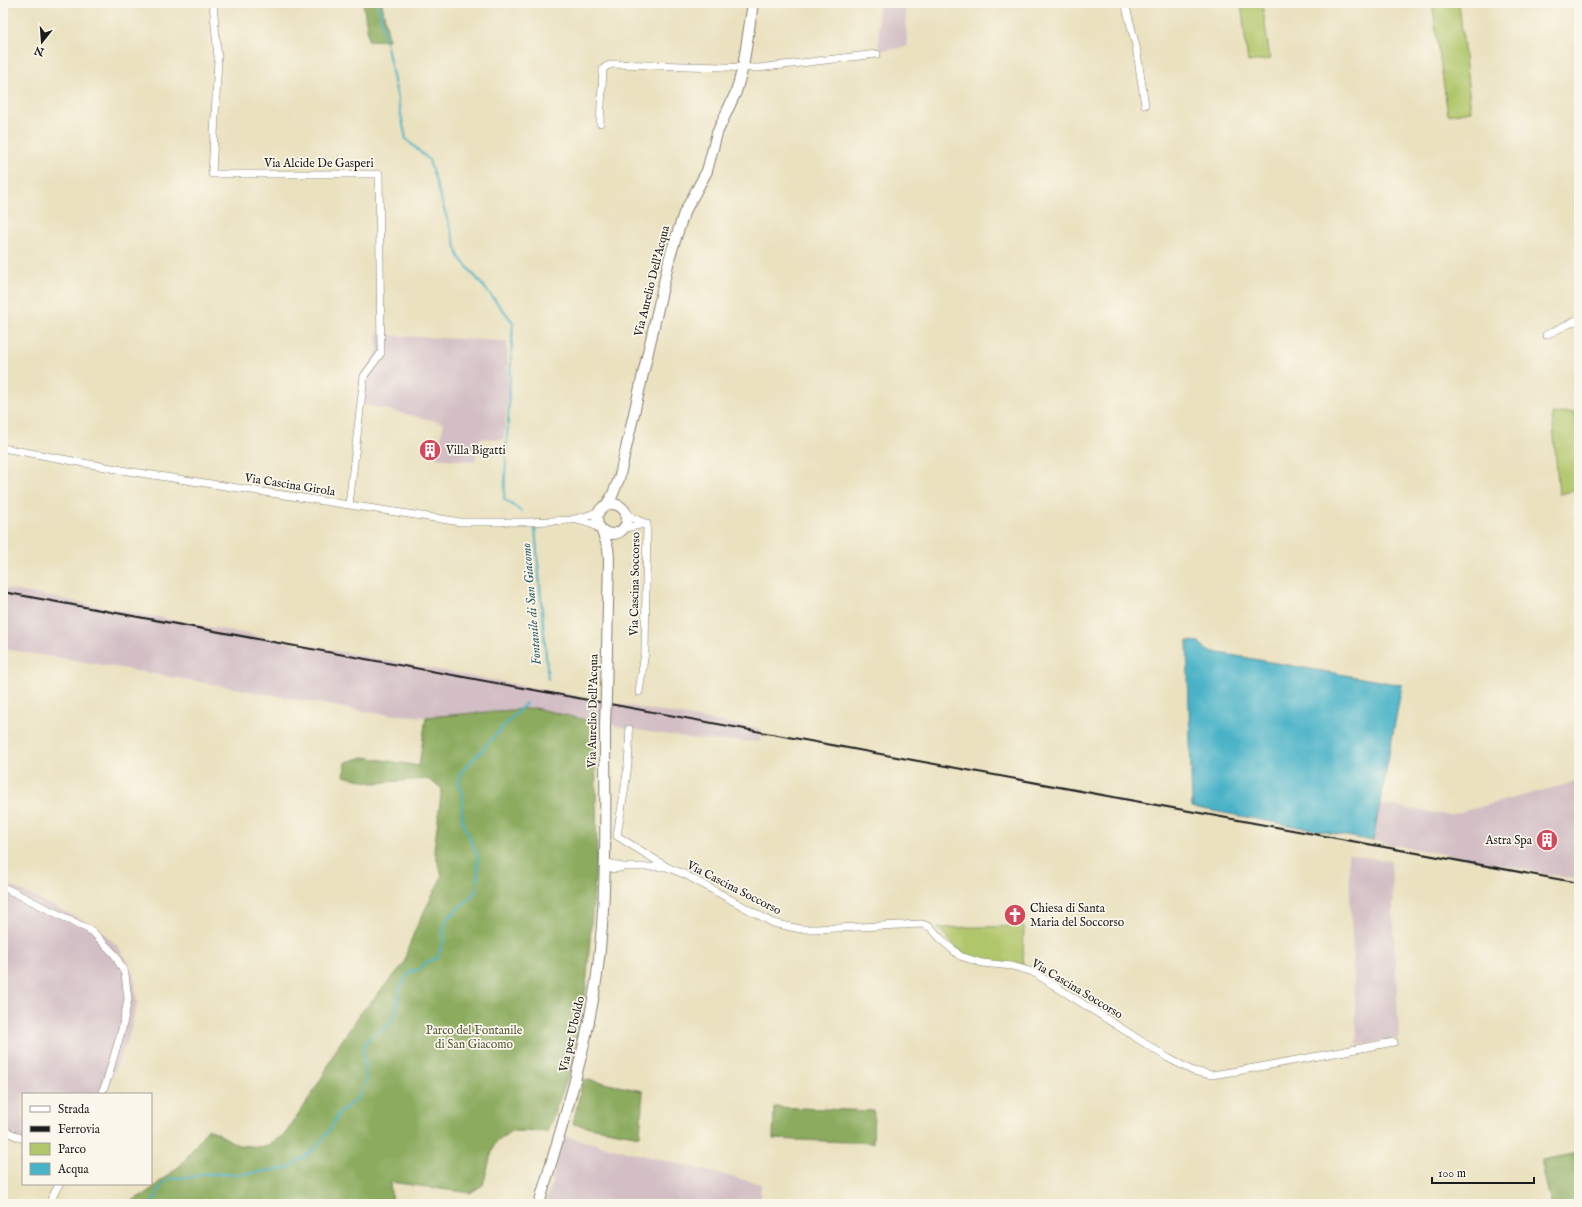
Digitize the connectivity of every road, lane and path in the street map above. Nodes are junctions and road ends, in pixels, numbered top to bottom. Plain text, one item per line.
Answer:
1 (213, 3) edge
2 (752, 3) edge
3 (1124, 3) edge
4 (877, 54) dead end
5 (743, 67) junction
6 (1145, 105) dead end
7 (600, 123) dead end
8 (1579, 319) edge
9 (1546, 335) dead end
10 (5, 449) edge
11 (619, 479) junction
12 (349, 506) junction
13 (603, 508) junction
14 (623, 508) junction
15 (571, 520) junction
16 (647, 524) junction
17 (601, 529) junction
18 (623, 530) junction
19 (609, 558) junction
20 (639, 692) dead end
21 (629, 729) dead end
22 (604, 865) junction
23 (667, 867) junction
24 (3, 887) edge
25 (1394, 1042) dead end
26 (101, 1093) edge
27 (3, 1130) edge
28 (22, 1139) edge
29 (58, 1185) edge
30 (49, 1204) edge
31 (539, 1204) edge

1 - 12 street, Via Alcide De Gasperi
2 - 5 street, Via Aurelio Dell'Acqua
3 - 6 street
4 - 5 street
5 - 7 street
5 - 11 street, Via Aurelio Dell'Acqua
8 - 9 street
10 - 12 street, Via Cascina Girola
11 - 13 street, Via Aurelio Dell'Acqua
11 - 14 street, Via Aurelio Dell'Acqua
12 - 15 street, Via Cascina Girola
13 - 14 street
13 - 15 street, Via Cascina Girola
13 - 17 street
14 - 16 street, Via Cascina Soccorso
14 - 18 street
15 - 17 street, Via Cascina Girola
16 - 18 street, Via Cascina Soccorso
16 - 20 street, Via Cascina Soccorso
17 - 18 street
17 - 19 street, Via Aurelio Dell'Acqua
18 - 19 street, Via Aurelio Dell'Acqua
19 - 22 street, Via Aurelio Dell'Acqua, bridge
21 - 23 street, Via Cascina Soccorso
22 - 23 street, Via Cascina Soccorso
22 - 31 street, Via per Uboldo
23 - 25 street, Via Cascina Soccorso
24 - 26 street
27 - 28 street
29 - 30 street

